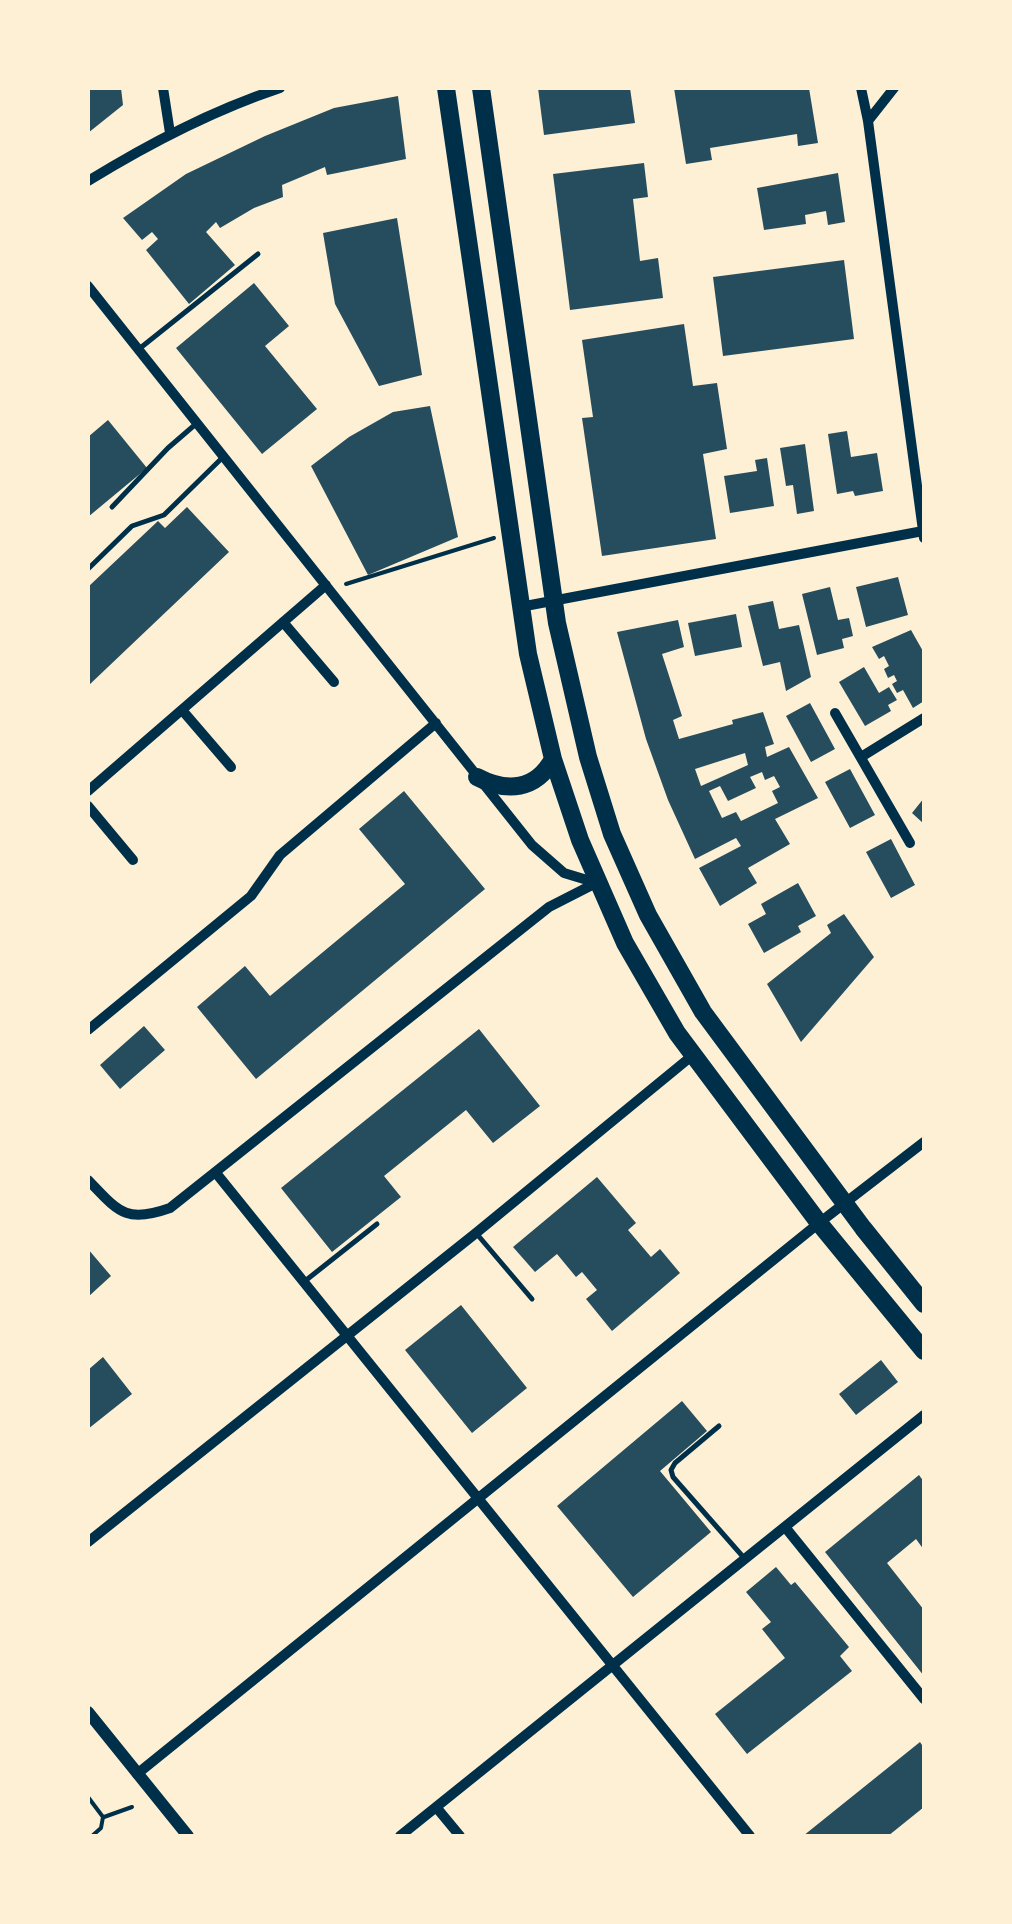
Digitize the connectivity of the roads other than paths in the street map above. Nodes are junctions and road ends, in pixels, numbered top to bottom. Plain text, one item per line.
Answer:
1 (164, 88) edge
2 (280, 88) edge
3 (446, 88) edge
4 (481, 88) edge
5 (860, 88) edge
6 (894, 88) edge
7 (868, 121) junction
8 (170, 133) junction
9 (88, 181) edge
10 (258, 254) dead end
11 (88, 286) edge
12 (92, 301) edge
13 (138, 350) junction
14 (197, 423) junction
15 (223, 456) junction
16 (112, 507) dead end
17 (924, 534) edge
18 (88, 569) edge
19 (326, 585) junction
20 (554, 601) junction
21 (520, 606) junction
22 (283, 622) junction
23 (334, 682) dead end
24 (182, 710) junction
25 (835, 713) dead end
26 (924, 718) edge
27 (436, 722) junction
28 (860, 756) junction
29 (553, 759) junction
30 (231, 767) dead end
31 (478, 777) junction
32 (88, 791) edge
33 (88, 806) edge
34 (910, 843) dead end
35 (133, 860) dead end
36 (597, 883) junction
37 (88, 1030) edge
38 (692, 1055) junction
39 (924, 1142) edge
40 (216, 1174) junction
41 (88, 1180) edge
42 (846, 1204) junction
43 (819, 1223) junction
44 (377, 1224) dead end
45 (476, 1234) junction
46 (304, 1282) junction
47 (532, 1299) dead end
48 (924, 1304) edge
49 (347, 1336) junction
50 (924, 1351) edge
51 (924, 1414) edge
52 (719, 1426) dead end
53 (479, 1500) junction
54 (785, 1527) junction
55 (88, 1542) edge
56 (745, 1559) junction
57 (612, 1666) junction
58 (924, 1699) edge
59 (89, 1717) edge
60 (137, 1774) junction
61 (436, 1808) junction
62 (188, 1836) edge
63 (400, 1836) edge
64 (460, 1836) edge
65 (750, 1836) edge

1 - 8 street
2 - 8 street
3 - 21 main road
4 - 20 main road
5 - 7 street
6 - 7 street
7 - 17 street
8 - 9 street
10 - 13 lane
11 - 12 street
12 - 13 street
13 - 14 street
14 - 15 street
14 - 16 lane
15 - 18 lane
15 - 19 street
17 - 20 street
19 - 22 street
19 - 27 street
20 - 21 street
20 - 42 main road
21 - 29 main road
22 - 23 street
22 - 24 street
24 - 30 street
24 - 32 street
25 - 28 street
26 - 28 street
27 - 31 street
27 - 37 street
28 - 34 street
29 - 31 main road
29 - 36 main road
31 - 36 street
33 - 35 street
36 - 38 main road
36 - 40 street
38 - 43 main road
38 - 45 street
39 - 42 street
40 - 41 street
40 - 46 street
42 - 43 street
42 - 48 main road
43 - 50 main road
43 - 53 street
44 - 46 lane
45 - 47 lane
45 - 49 street
46 - 49 street
49 - 53 street
49 - 55 street
51 - 54 street
52 - 56 lane
53 - 57 street
53 - 60 street
54 - 56 street
54 - 58 street
56 - 57 street
57 - 61 street
57 - 65 street
59 - 60 street
60 - 62 street
61 - 63 street
61 - 64 street

